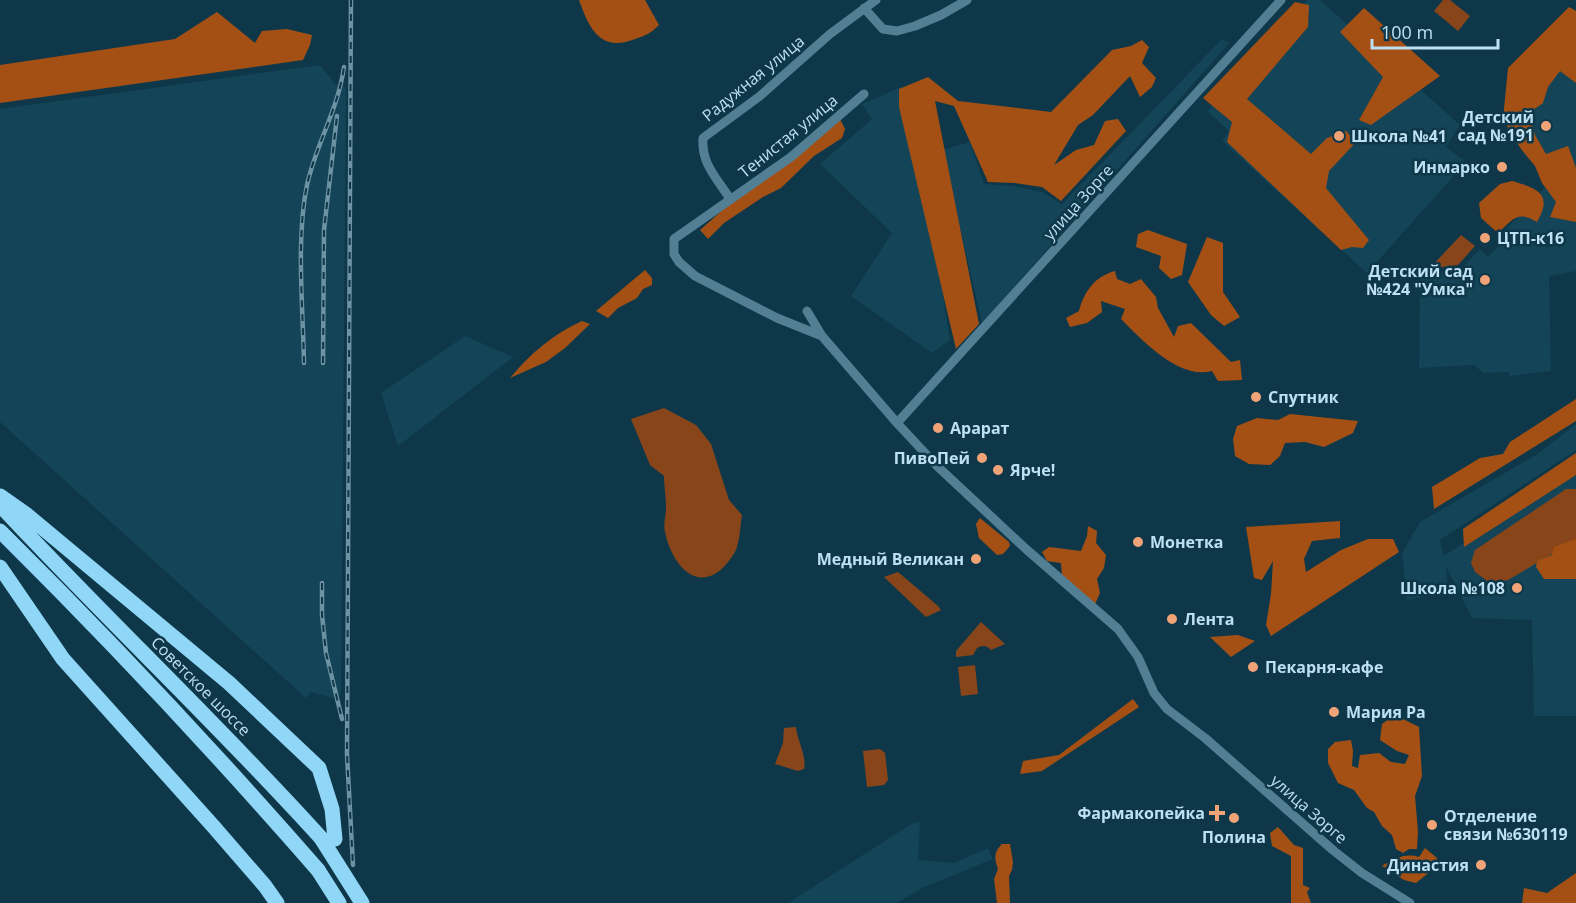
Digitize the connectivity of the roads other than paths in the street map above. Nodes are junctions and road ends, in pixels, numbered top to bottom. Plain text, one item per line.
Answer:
1 (876, 0) edge
2 (967, 0) edge
3 (1281, 0) edge
4 (864, 8) junction
5 (864, 94) dead end
6 (730, 199) junction
7 (807, 311) dead end
8 (822, 336) junction
9 (897, 423) junction
10 (0, 496) edge
11 (0, 505) edge
12 (0, 531) edge
13 (0, 567) edge
14 (328, 839) junction
15 (277, 903) edge
16 (339, 903) edge
17 (362, 903) edge
18 (1410, 903) edge

1 - 4 street, Радужная улица
2 - 4 street
3 - 9 street, улица Зорге
4 - 6 street, Радужная улица
5 - 6 street, Тенистая улица
6 - 8 street, Тенистая улица
7 - 8 street, улица Зорге
8 - 9 street, улица Зорге
9 - 18 street, улица Зорге
10 - 14 highway
11 - 14 highway, Советское шоссе
12 - 16 highway, bridge
13 - 15 highway
14 - 17 highway, Советское шоссе, bridge

